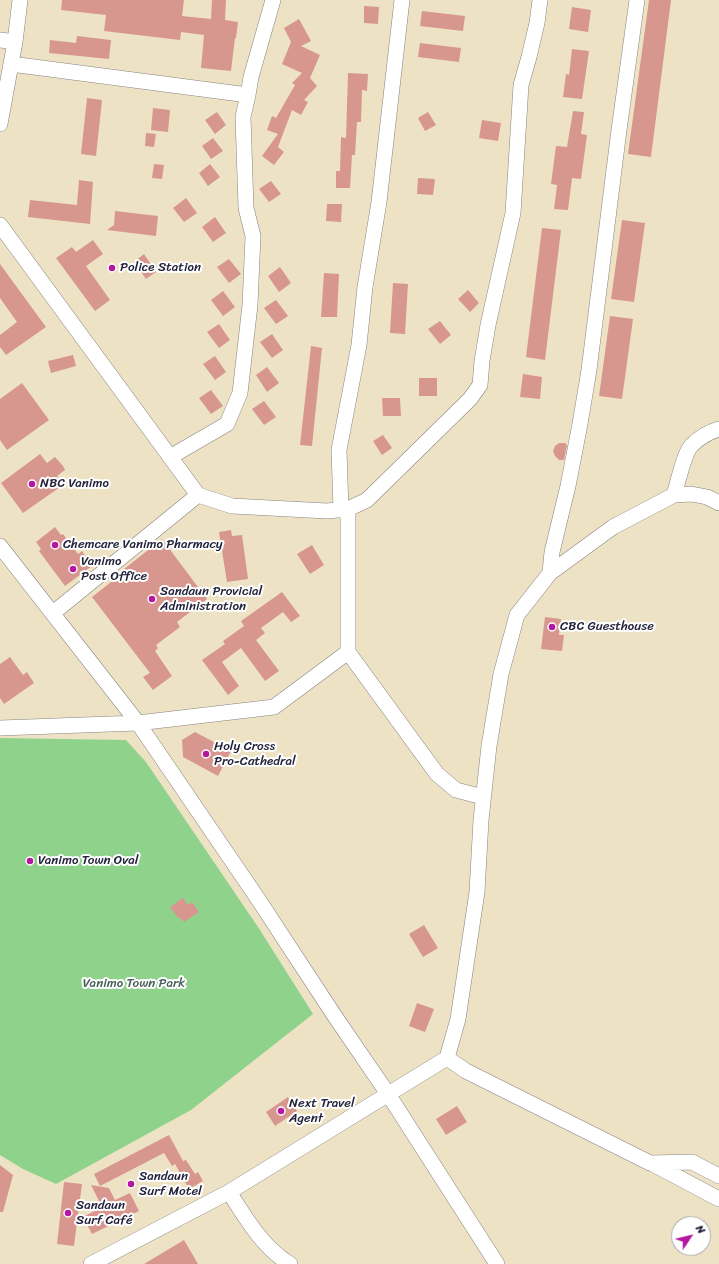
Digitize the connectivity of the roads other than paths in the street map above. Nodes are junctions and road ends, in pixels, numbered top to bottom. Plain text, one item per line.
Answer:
1 (20, 0) edge
2 (273, 0) edge
3 (402, 0) edge
4 (540, 0) edge
5 (637, 0) edge
6 (7, 41) edge
7 (11, 64) junction
8 (248, 94) junction
9 (0, 124) edge
10 (0, 225) edge
11 (719, 429) edge
12 (170, 457) junction
13 (198, 495) junction
14 (674, 495) junction
15 (719, 503) edge
16 (344, 510) junction
17 (0, 546) edge
18 (550, 573) junction
19 (53, 613) junction
20 (348, 652) junction
21 (138, 723) junction
22 (0, 728) edge
23 (483, 798) junction
24 (447, 1058) junction
25 (388, 1094) junction
26 (650, 1163) junction
27 (719, 1176) edge
28 (228, 1192) junction
29 (719, 1199) edge
30 (283, 1262) edge
31 (91, 1264) edge
32 (498, 1264) edge

1 - 6 street
2 - 8 street
3 - 16 street
4 - 16 street
5 - 18 street
6 - 7 street
7 - 8 street
7 - 9 street
8 - 12 street
10 - 12 street
11 - 14 street
12 - 13 street
13 - 16 street
13 - 19 street
14 - 15 street
14 - 18 street
16 - 20 street
17 - 19 street
18 - 23 street
19 - 21 street
20 - 21 street
20 - 23 street
21 - 22 street
21 - 25 street
23 - 24 street
24 - 25 street
24 - 26 street
25 - 28 street
25 - 32 street
26 - 27 street
26 - 29 street
28 - 30 street
28 - 31 street

